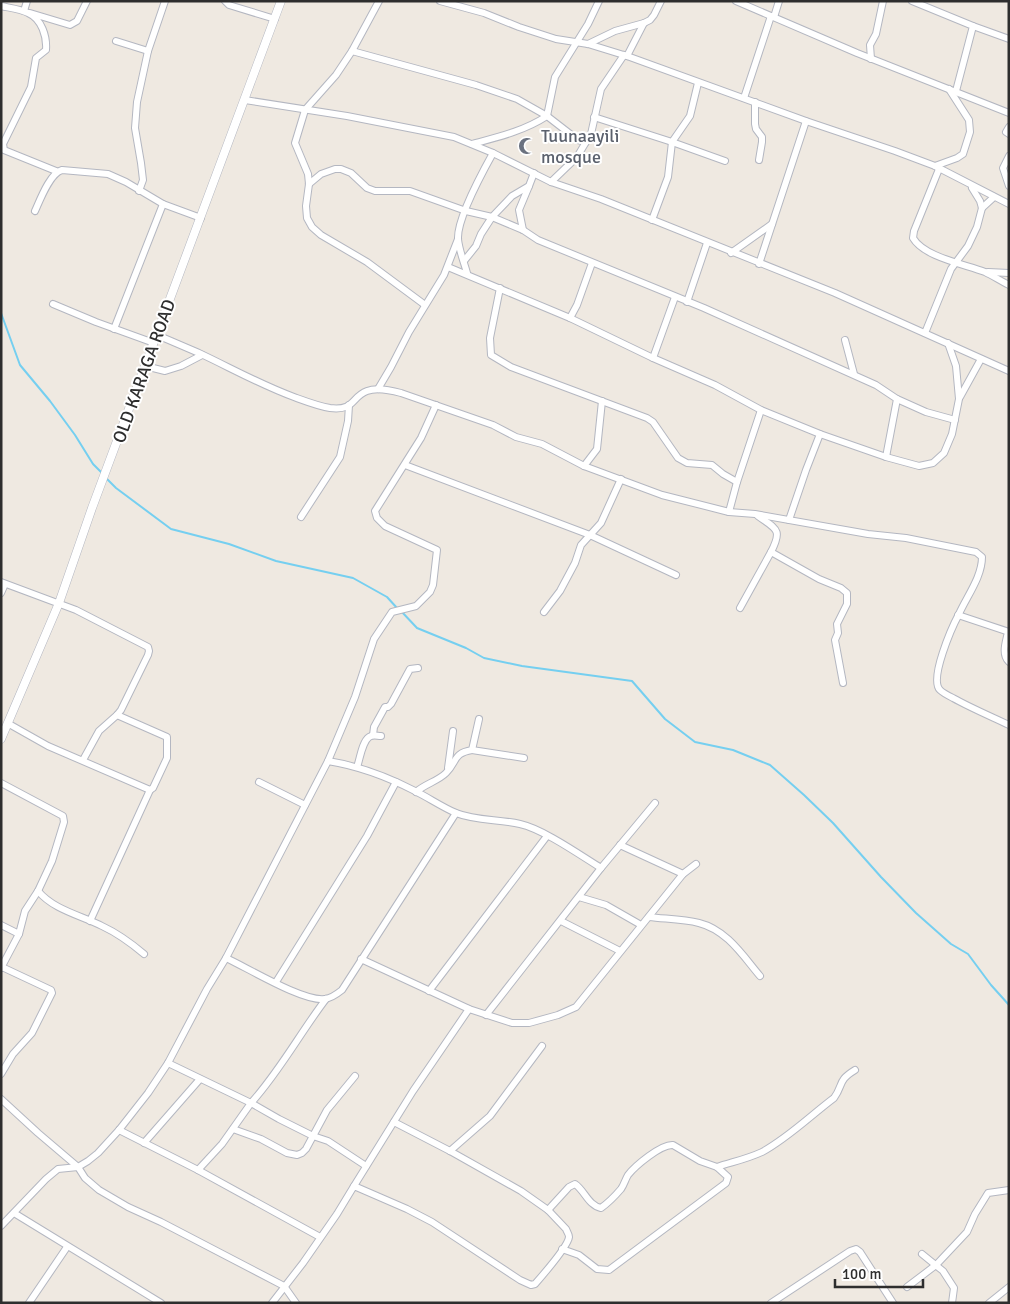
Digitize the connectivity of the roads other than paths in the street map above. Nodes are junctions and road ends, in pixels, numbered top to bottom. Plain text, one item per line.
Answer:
1 (27, 1) edge
2 (87, 1) edge
3 (165, 1) edge
4 (225, 1) edge
5 (281, 1) edge
6 (379, 1) edge
7 (440, 1) edge
8 (599, 1) edge
9 (661, 1) edge
10 (736, 1) edge
11 (779, 1) edge
12 (883, 1) edge
13 (912, 1) edge
14 (1, 6) edge
15 (27, 12) junction
16 (772, 16) junction
17 (274, 19) junction
18 (644, 23) junction
19 (972, 26) junction
20 (1009, 39) edge
21 (116, 41) dead end
22 (576, 42) junction
23 (588, 44) junction
24 (148, 51) junction
25 (352, 51) junction
26 (626, 56) junction
27 (871, 59) junction
28 (698, 83) junction
29 (949, 89) junction
30 (956, 91) junction
31 (744, 98) junction
32 (245, 100) junction
33 (755, 102) junction
34 (305, 110) junction
35 (1009, 113) edge
36 (546, 116) junction
37 (594, 117) junction
38 (806, 121) junction
39 (1009, 127) edge
40 (1009, 134) edge
41 (586, 142) junction
42 (672, 142) junction
43 (472, 144) junction
44 (493, 153) junction
45 (1009, 156) edge
46 (759, 160) dead end
47 (725, 161) dead end
48 (937, 167) junction
49 (56, 171) junction
50 (534, 173) junction
51 (551, 182) junction
52 (309, 184) junction
53 (970, 185) junction
54 (529, 186) junction
55 (1009, 186) edge
56 (139, 191) junction
57 (994, 197) junction
58 (163, 204) junction
59 (1009, 204) edge
60 (982, 208) junction
61 (35, 212) dead end
62 (466, 212) junction
63 (492, 217) junction
64 (201, 218) junction
65 (652, 220) junction
66 (772, 224) junction
67 (523, 230) junction
68 (458, 239) junction
69 (708, 243) junction
70 (731, 253) junction
71 (464, 261) junction
72 (955, 262) junction
73 (592, 263) junction
74 (759, 264) junction
75 (448, 267) junction
76 (985, 272) junction
77 (467, 273) junction
78 (1009, 273) edge
79 (1009, 285) edge
80 (500, 288) junction
81 (675, 297) junction
82 (687, 302) junction
83 (53, 304) dead end
84 (425, 305) junction
85 (570, 318) junction
86 (114, 329) junction
87 (925, 333) junction
88 (155, 339) junction
89 (845, 340) dead end
90 (948, 343) junction
91 (202, 354) junction
92 (653, 358) junction
93 (981, 359) junction
94 (145, 366) junction
95 (1009, 371) edge
96 (854, 374) junction
97 (378, 389) junction
98 (898, 399) junction
99 (959, 399) junction
100 (602, 400) junction
101 (349, 405) junction
102 (436, 405) junction
103 (761, 410) junction
104 (955, 420) junction
105 (820, 434) junction
106 (886, 457) junction
107 (405, 465) junction
108 (584, 466) junction
109 (621, 479) junction
110 (737, 482) junction
111 (729, 512) junction
112 (755, 514) junction
113 (301, 517) dead end
114 (789, 520) junction
115 (590, 535) junction
116 (771, 552) junction
117 (676, 575) dead end
118 (3, 583) edge
119 (1, 594) edge
120 (59, 603) junction
121 (740, 608) dead end
122 (544, 612) dead end
123 (958, 615) junction
124 (1009, 632) edge
125 (1009, 662) edge
126 (418, 668) dead end
127 (843, 683) dead end
128 (117, 715) junction
129 (479, 719) dead end
130 (9, 724) junction
131 (1009, 725) edge
132 (453, 731) dead end
133 (373, 735) junction
134 (381, 736) dead end
135 (1, 739) edge
136 (472, 750) junction
137 (524, 758) dead end
138 (83, 760) junction
139 (328, 761) junction
140 (357, 767) junction
141 (447, 772) junction
142 (259, 782) dead end
143 (396, 782) junction
144 (1, 784) edge
145 (150, 790) junction
146 (416, 792) junction
147 (655, 803) dead end
148 (305, 805) junction
149 (456, 813) junction
150 (547, 836) junction
151 (620, 845) junction
152 (696, 864) dead end
153 (601, 868) junction
154 (683, 874) junction
155 (38, 891) junction
156 (579, 897) junction
157 (649, 916) junction
158 (90, 921) junction
159 (561, 921) junction
160 (1, 925) edge
161 (641, 925) junction
162 (19, 934) junction
163 (620, 951) junction
164 (144, 954) dead end
165 (226, 958) junction
166 (361, 959) junction
167 (2, 968) edge
168 (760, 976) dead end
169 (276, 982) junction
170 (429, 991) junction
171 (326, 999) junction
172 (469, 1009) junction
173 (486, 1015) junction
174 (542, 1046) dead end
175 (168, 1064) junction
176 (855, 1070) dead end
177 (1, 1074) edge
178 (355, 1076) dead end
179 (200, 1079) junction
180 (1, 1099) edge
181 (250, 1103) junction
182 (394, 1122) junction
183 (234, 1129) junction
184 (118, 1130) junction
185 (313, 1136) junction
186 (144, 1143) junction
187 (450, 1151) junction
188 (366, 1166) junction
189 (78, 1167) junction
190 (717, 1167) junction
191 (198, 1170) junction
192 (354, 1186) junction
193 (1009, 1190) edge
194 (548, 1210) junction
195 (14, 1213) junction
196 (1, 1226) edge
197 (320, 1237) junction
198 (67, 1247) junction
199 (562, 1249) junction
200 (922, 1254) dead end
201 (936, 1265) junction
202 (284, 1286) junction
203 (907, 1287) dead end
204 (1009, 1287) edge
205 (32, 1302) edge
206 (162, 1303) edge
207 (272, 1303) edge
208 (296, 1303) edge
209 (770, 1303) edge
210 (893, 1303) edge
211 (952, 1303) edge
212 (989, 1303) edge

1 - 15 street
2 - 15 street
3 - 24 street
4 - 17 street
5 - 17 street, OLD KARAGA ROAD
6 - 25 street
7 - 22 street
8 - 22 street
9 - 18 street
10 - 16 street
11 - 16 street
12 - 27 street
13 - 19 street
14 - 15 street
15 - 49 street
16 - 27 street
16 - 31 street
17 - 32 street, OLD KARAGA ROAD
18 - 23 street
18 - 26 street
19 - 20 street
19 - 30 street
21 - 24 street
22 - 23 street
22 - 36 street
23 - 26 street
24 - 56 street
25 - 34 street
25 - 36 street
26 - 28 street
26 - 37 street
27 - 29 street
28 - 31 street
28 - 42 street
29 - 30 street
29 - 48 street
30 - 35 street
31 - 33 street
32 - 34 street
32 - 64 street, OLD KARAGA ROAD
33 - 38 street
33 - 46 street
34 - 43 street
34 - 52 street
36 - 41 street
36 - 43 street
37 - 41 street
37 - 42 street
38 - 48 street
38 - 66 street
39 - 40 street
41 - 51 street
42 - 47 street
42 - 65 street
43 - 44 street
44 - 50 street
44 - 62 street
45 - 55 street
48 - 53 street
48 - 72 street
49 - 56 street
49 - 61 street
50 - 51 street
50 - 54 street
51 - 65 street
52 - 62 street
52 - 84 street
53 - 57 street
53 - 60 street
54 - 63 street
54 - 67 street
56 - 58 street
57 - 59 street
57 - 60 street
58 - 64 street
58 - 86 street
60 - 72 street
62 - 63 street
62 - 68 street
63 - 67 street
63 - 71 street
64 - 88 street, OLD KARAGA ROAD
65 - 69 street
66 - 70 street
66 - 74 street
67 - 73 street
68 - 71 street
68 - 75 street
69 - 70 street
69 - 82 street
70 - 74 street
71 - 77 street
72 - 76 street
72 - 87 street
73 - 81 street
73 - 85 street
74 - 87 street
75 - 77 street
75 - 84 street
76 - 78 street
76 - 79 street
77 - 80 street
80 - 85 street
80 - 100 street
81 - 82 street
81 - 92 street
82 - 96 street
83 - 86 street
84 - 97 street
85 - 92 street
86 - 88 street
87 - 90 street
88 - 91 street
88 - 94 street, OLD KARAGA ROAD
89 - 96 street
90 - 93 street
90 - 99 street
91 - 94 street
91 - 101 street
92 - 103 street
93 - 95 street
93 - 99 street
94 - 120 street, OLD KARAGA ROAD
96 - 98 street
97 - 101 street
97 - 102 street
98 - 104 street
98 - 106 street
99 - 104 street
100 - 108 street
100 - 110 street
101 - 113 street
102 - 107 street
102 - 108 street
103 - 105 street
103 - 110 street
104 - 106 street
105 - 106 street
105 - 114 street
107 - 115 street
107 - 139 street
108 - 109 street
109 - 111 street
109 - 115 street
110 - 111 street
111 - 112 street
112 - 114 street
112 - 116 street
114 - 123 street
115 - 117 street
115 - 122 street
116 - 121 street
116 - 127 street
118 - 119 street
118 - 120 street
120 - 128 street
120 - 130 street, OLD KARAGA ROAD
123 - 124 street
123 - 131 street
124 - 125 street
126 - 133 street
128 - 138 street
128 - 145 street
129 - 136 street
130 - 135 street, OLD KARAGA ROAD
130 - 138 street
132 - 141 street
133 - 134 street
133 - 140 street
136 - 137 street
136 - 141 street
138 - 145 street
139 - 140 street
139 - 148 street
140 - 143 street
141 - 146 street
142 - 148 street
143 - 146 street
143 - 169 street
144 - 155 street
145 - 158 street
146 - 149 street
147 - 151 street
148 - 165 street
149 - 150 street
149 - 166 street
150 - 153 street
150 - 170 street
151 - 153 street
151 - 154 street
152 - 154 street
153 - 156 street
154 - 157 street
155 - 158 street
155 - 162 street
156 - 159 street
156 - 161 street
157 - 161 street
157 - 168 street
158 - 164 street
159 - 163 street
159 - 173 street
160 - 162 street
161 - 163 street
162 - 167 street
163 - 173 street
165 - 169 street
165 - 175 street
166 - 170 street
166 - 171 street
167 - 177 street
169 - 171 street
170 - 172 street
171 - 181 street
172 - 173 street
172 - 182 street
174 - 187 street
175 - 179 street
175 - 184 street
176 - 190 street
178 - 185 street
179 - 181 street
179 - 186 street
180 - 189 street
181 - 183 street
181 - 185 street
182 - 187 street
182 - 188 street
183 - 185 street
183 - 191 street
184 - 186 street
184 - 189 street
185 - 188 street
186 - 191 street
187 - 194 street
188 - 192 street
189 - 195 street
189 - 202 street
190 - 194 street
190 - 199 street
191 - 197 street
192 - 197 street
192 - 199 street
193 - 201 street
194 - 199 street
195 - 196 street
195 - 198 street
197 - 202 street
198 - 205 street
198 - 206 street
200 - 201 street
201 - 203 street
201 - 211 street
202 - 207 street
202 - 208 street
204 - 212 street
209 - 210 street

